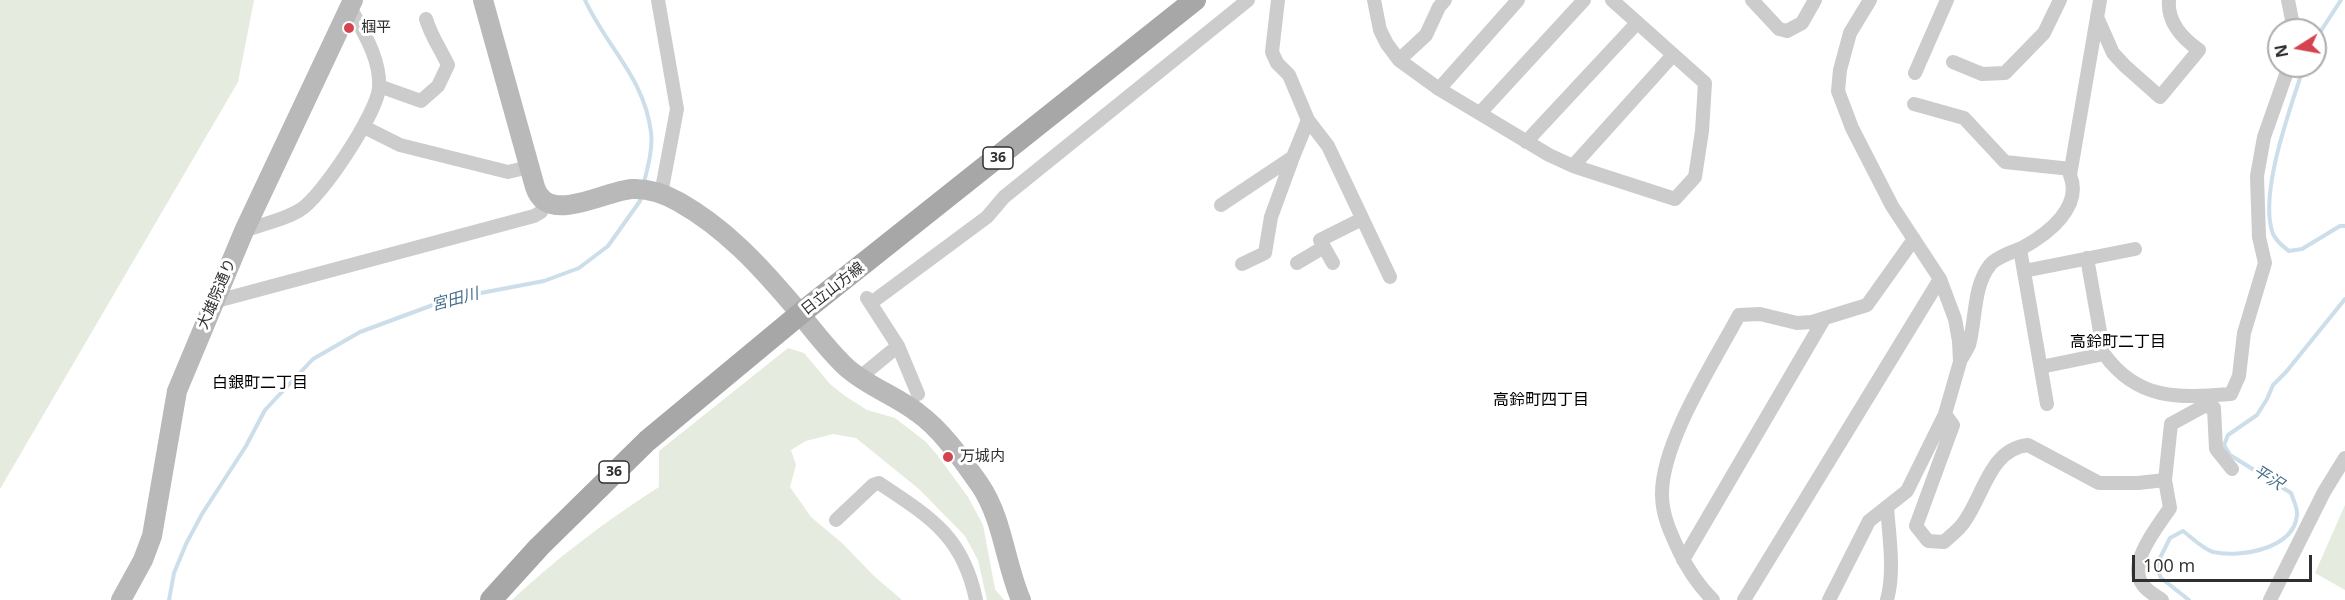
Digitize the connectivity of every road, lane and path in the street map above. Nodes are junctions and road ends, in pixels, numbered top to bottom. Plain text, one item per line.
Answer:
1 (483, 0) edge
2 (658, 0) edge
3 (1195, 0) edge
4 (1248, 0) edge
5 (1278, 0) edge
6 (1374, 0) edge
7 (1446, 0) edge
8 (1518, 0) edge
9 (1584, 0) edge
10 (1612, 0) edge
11 (1752, 0) edge
12 (1815, 0) edge
13 (1870, 0) edge
14 (1947, 0) edge
15 (2060, 0) edge
16 (2100, 0) edge
17 (2169, 0) edge
18 (2288, 0) edge
19 (352, 4) edge
20 (2097, 16) junction
21 (2292, 18) edge
22 (426, 19) dead end
23 (1637, 23) junction
24 (1673, 55) junction
25 (1399, 60) junction
26 (1953, 62) dead end
27 (1915, 73) dead end
28 (2285, 78) edge
29 (379, 86) junction
30 (1439, 89) junction
31 (1914, 104) dead end
32 (1480, 113) junction
33 (1308, 120) junction
34 (364, 127) junction
35 (1527, 142) junction
36 (1293, 157) junction
37 (1573, 166) junction
38 (529, 167) junction
39 (2071, 169) junction
40 (650, 191) junction
41 (544, 203) junction
42 (1221, 205) dead end
43 (1362, 219) junction
44 (244, 231) junction
45 (1914, 239) junction
46 (1324, 247) junction
47 (2020, 249) junction
48 (2135, 249) dead end
49 (2087, 258) junction
50 (1297, 263) dead end
51 (1333, 263) dead end
52 (1242, 264) dead end
53 (2024, 271) junction
54 (1390, 277) dead end
55 (1940, 279) junction
56 (213, 302) junction
57 (800, 314) junction
58 (1824, 319) junction
59 (898, 346) junction
60 (2104, 354) junction
61 (1960, 362) junction
62 (2041, 368) junction
63 (859, 378) junction
64 (918, 394) dead end
65 (2047, 404) dead end
66 (1945, 414) junction
67 (2345, 458) edge
68 (2232, 469) dead end
69 (2164, 480) junction
70 (1887, 507) junction
71 (836, 520) dead end
72 (1683, 560) junction
73 (122, 600) edge
74 (491, 600) edge
75 (976, 600) edge
76 (1021, 600) edge
77 (1713, 600) edge
78 (1744, 600) edge
79 (1829, 600) edge
80 (1887, 600) edge
81 (2162, 600) edge
82 (2270, 600) edge

1 - 38 street
2 - 40 street
3 - 57 main road, 日立山方線 / 36
4 - 59 street
5 - 33 street
6 - 25 street
7 - 25 street
8 - 30 street
9 - 32 street
10 - 23 street
11 - 12 street
13 - 45 street
14 - 27 street
15 - 26 street
16 - 20 street
17 - 20 street
18 - 21 street
19 - 29 street
19 - 44 street, 大雄院通り
20 - 39 street
22 - 29 street
23 - 24 street
23 - 35 street
24 - 37 street
24 - 37 street
25 - 30 street
28 - 60 street
29 - 34 street
30 - 32 street
31 - 39 street
32 - 35 street
33 - 36 street
33 - 43 street
34 - 38 street
34 - 44 street
35 - 37 street
36 - 42 street
36 - 52 street
38 - 41 street
39 - 47 street
40 - 41 street
40 - 57 street
41 - 56 street
43 - 46 street
43 - 54 street
44 - 56 street, 大雄院通り
45 - 55 street
45 - 58 street
46 - 50 street
46 - 51 street
47 - 53 street
47 - 61 street
48 - 49 street
49 - 53 street
49 - 60 street
53 - 62 street
55 - 61 street
55 - 78 street
56 - 73 street, 大雄院通り
57 - 63 street
57 - 74 main road, 日立山方線 / 36
58 - 72 street
58 - 72 street
59 - 63 street
59 - 64 street
60 - 62 street
61 - 66 street
62 - 65 street
63 - 76 street
66 - 69 street
66 - 70 street
67 - 82 street
68 - 69 street
69 - 81 street
70 - 79 street
70 - 80 street
71 - 75 street
72 - 77 street

